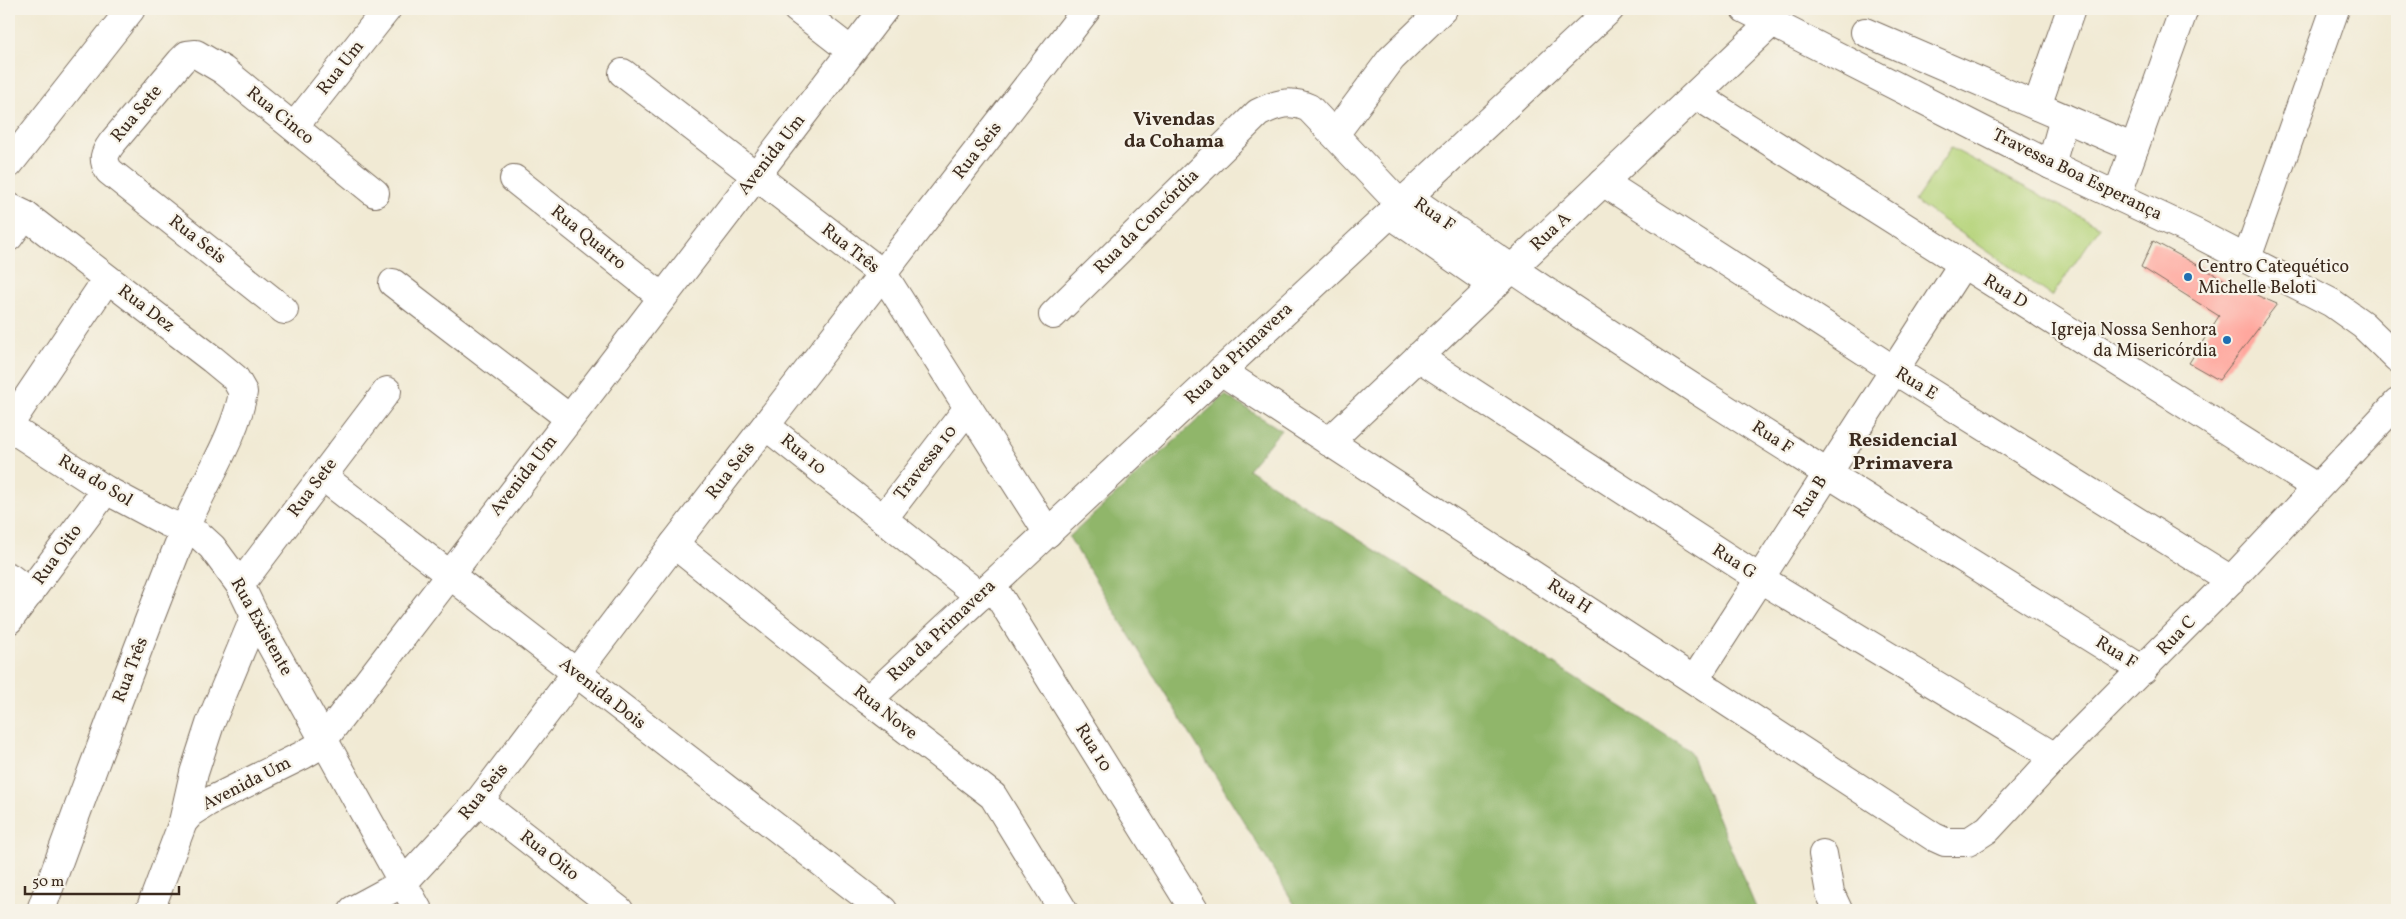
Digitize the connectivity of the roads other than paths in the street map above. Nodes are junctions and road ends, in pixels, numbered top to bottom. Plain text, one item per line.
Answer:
1 (131, 9) edge
2 (387, 9) edge
3 (797, 9) edge
4 (884, 9) edge
5 (1087, 9) edge
6 (1443, 9) edge
7 (1610, 9) edge
8 (1745, 9) edge
9 (2070, 9) edge
10 (2184, 9) edge
11 (2336, 9) edge
12 (1772, 22) junction
13 (1865, 32) dead end
14 (852, 52) junction
15 (181, 60) joint
16 (623, 72) dead end
17 (1696, 95) junction
18 (2037, 106) junction
19 (2064, 118) junction
20 (294, 127) junction
21 (1335, 134) junction
22 (2134, 148) junction
23 (9, 164) edge
24 (2051, 165) junction
25 (109, 171) joint
26 (756, 176) junction
27 (514, 179) dead end
28 (1603, 182) junction
29 (375, 193) dead end
30 (2117, 196) junction
31 (1399, 205) junction
32 (17, 211) edge
33 (9, 236) edge
34 (2247, 258) junction
35 (1962, 265) junction
36 (883, 274) junction
37 (1502, 277) junction
38 (107, 280) junction
39 (394, 283) dead end
40 (662, 297) junction
41 (284, 310) dead end
42 (1053, 315) dead end
43 (1418, 357) junction
44 (2397, 358) edge
45 (1894, 370) junction
46 (1221, 371) junction
47 (387, 391) dead end
48 (2397, 402) edge
49 (968, 408) junction
50 (569, 418) junction
51 (9, 426) edge
52 (766, 426) junction
53 (230, 433) joint
54 (1329, 442) junction
55 (1826, 473) junction
56 (322, 476) junction
57 (2316, 487) junction
58 (106, 490) junction
59 (883, 519) junction
60 (185, 528) junction
61 (1048, 533) junction
62 (674, 544) junction
63 (449, 574) junction
64 (1759, 578) junction
65 (2231, 580) junction
66 (240, 584) junction
67 (19, 585) edge
68 (986, 590) junction
69 (255, 616) junction
70 (9, 620) edge
71 (2144, 670) junction
72 (575, 674) junction
73 (1695, 679) junction
74 (868, 700) junction
75 (324, 739) junction
76 (2056, 757) junction
77 (479, 801) junction
78 (183, 822) junction
79 (1916, 825) joint
80 (1823, 854) dead end
81 (404, 883) junction
82 (41, 910) edge
83 (150, 910) edge
84 (353, 910) edge
85 (418, 910) edge
86 (619, 910) edge
87 (882, 910) edge
88 (1064, 910) edge
89 (1194, 910) edge
90 (1838, 910) edge

1 - 23 street
2 - 20 street, Rua Um
3 - 14 street
4 - 14 street, Avenida Um
5 - 36 street, Rua Seis
6 - 21 street
7 - 31 street, Rua da Primavera
8 - 12 street, Travessa Boa Esperança
9 - 18 street
10 - 22 street
11 - 34 street
12 - 17 street, Rua A
12 - 24 street, Travessa Boa Esperança
13 - 18 street
14 - 26 street, Avenida Um
15 - 20 street, Rua Cinco
15 - 25 street, Rua Sete
16 - 26 street, Rua Três
17 - 28 street, Rua A
17 - 35 street, Rua D
18 - 19 street
19 - 22 street
19 - 24 street
20 - 29 street, Rua Cinco
21 - 31 street, Rua da Concórdia
21 - 42 street, Rua da Concórdia
22 - 30 street
24 - 30 street, Travessa Boa Esperança
25 - 41 street, Rua Seis
26 - 36 street, Rua Três
26 - 40 street, Avenida Um
27 - 40 street, Rua Quatro
28 - 37 street, Rua A
28 - 45 street, Rua E
30 - 34 street, Travessa Boa Esperança
31 - 37 street, Rua F
31 - 46 street, Rua da Primavera
32 - 33 street
32 - 38 street, Rua Dez
34 - 44 street, Travessa Boa Esperança
35 - 45 street, Rua B
35 - 57 street, Rua D
36 - 49 street, Rua Três
36 - 52 street, Rua Seis
37 - 43 street, Rua A
37 - 55 street, Rua F
38 - 51 street
38 - 53 street, Rua Dez
39 - 50 street
40 - 50 street, Avenida Um
43 - 54 street, Rua A
43 - 64 street, Rua G
45 - 55 street, Rua B
45 - 65 street, Rua E
46 - 54 street, Rua H
46 - 61 street, Rua da Primavera
47 - 56 street, Rua Sete
48 - 57 street, Rua C
49 - 59 street, Travessa 10
49 - 61 street, Rua Três
50 - 63 street, Avenida Um
51 - 58 street, Rua do Sol
52 - 59 street, Rua 10
52 - 62 street, Rua Seis
53 - 60 street, Rua Três
54 - 73 street, Rua H
55 - 64 street, Rua B
55 - 71 street, Rua F
56 - 63 street, Avenida Dois
56 - 66 street, Rua Sete
57 - 65 street, Rua C
58 - 60 street, Rua do Sol
58 - 67 street, Rua Oito
59 - 68 street, Rua 10
60 - 66 street, Rua Existente
60 - 82 street, Rua Três
61 - 68 street, Rua da Primavera
62 - 72 street, Rua Seis
62 - 74 street, Rua Nove
63 - 72 street, Avenida Dois
63 - 75 street, Avenida Um
64 - 73 street, Rua B
64 - 76 street, Rua G
65 - 71 street, Rua C
66 - 69 street, Rua Existente
67 - 70 street, Rua Oito
68 - 74 street, Rua da Primavera
68 - 89 street, Rua 10
69 - 75 street, Rua Existente
69 - 78 street
71 - 76 street, Rua C
72 - 77 street, Rua Seis
72 - 87 street, Avenida Dois
73 - 79 street, Rua H
74 - 88 street, Rua Nove
75 - 78 street, Avenida Um
75 - 81 street, Rua Existente
76 - 79 street, Rua C
77 - 81 street, Rua Seis
77 - 86 street, Rua Oito
78 - 83 street, Avenida Um
80 - 90 street
81 - 84 street, Rua Seis
81 - 85 street, Rua Existente

